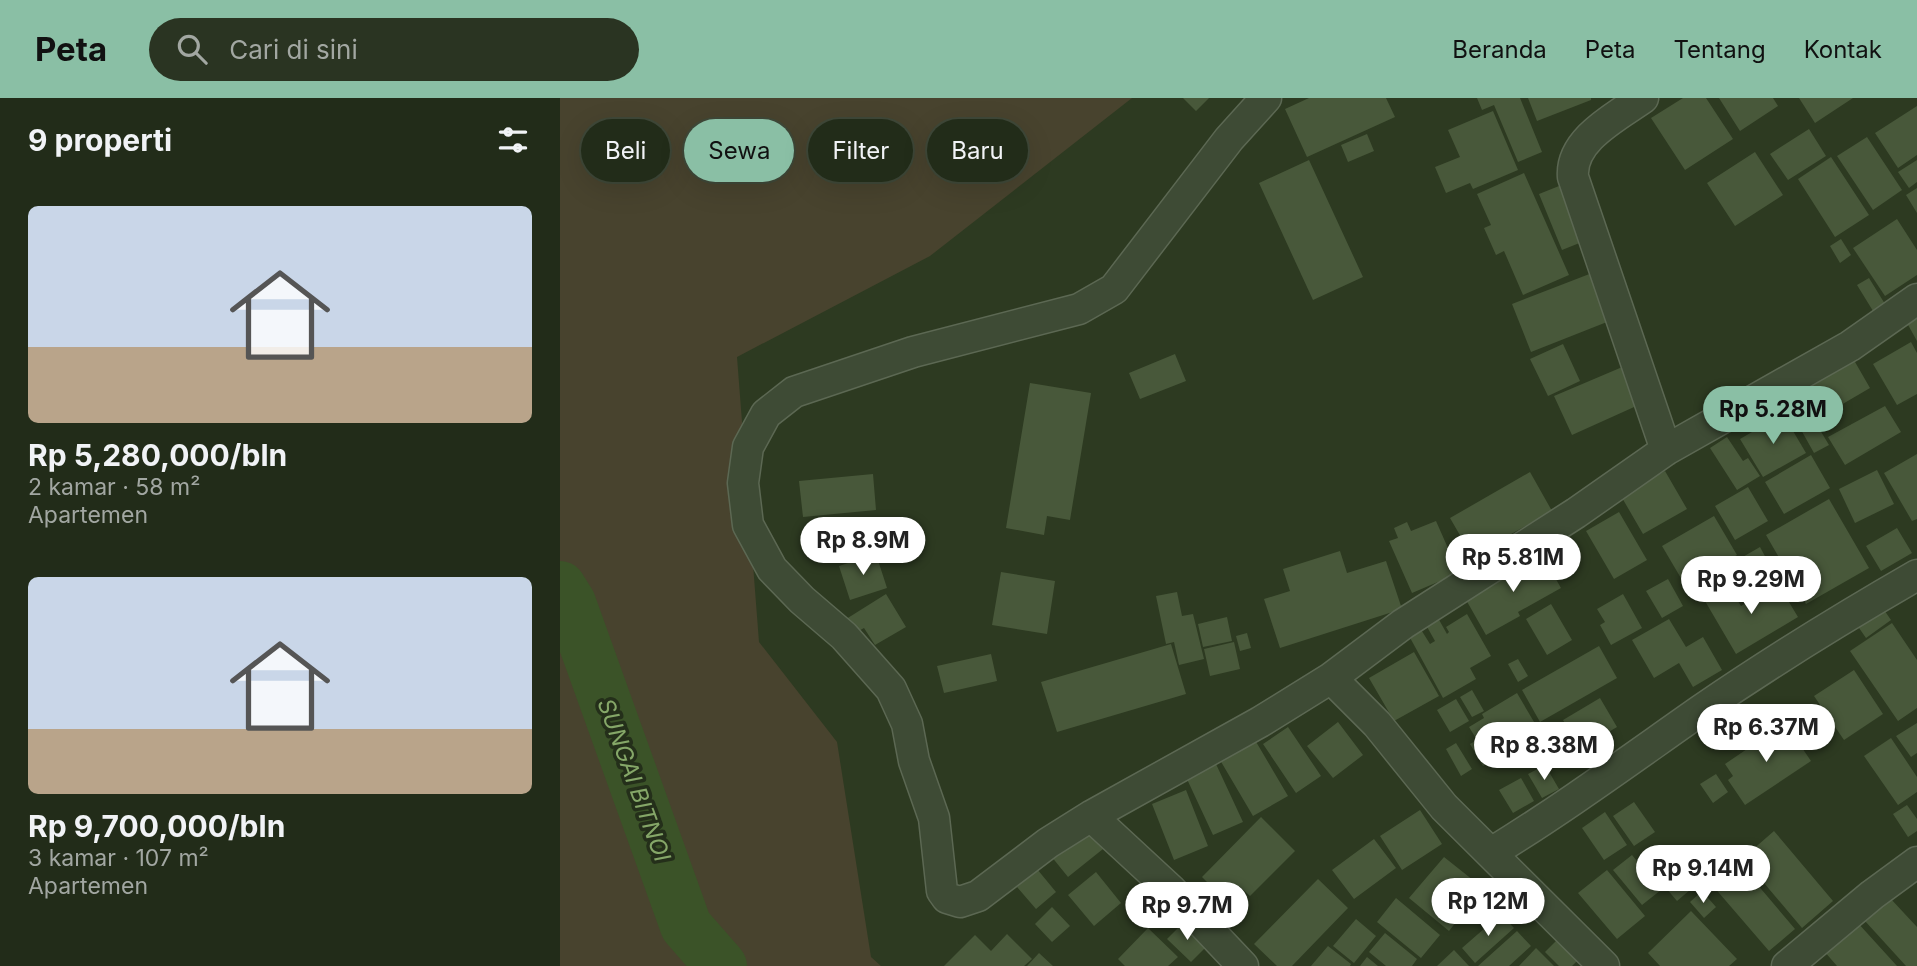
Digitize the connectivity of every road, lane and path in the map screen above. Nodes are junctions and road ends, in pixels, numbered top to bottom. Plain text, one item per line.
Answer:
1 (1266, 98) edge
2 (1643, 98) edge
3 (1917, 299) edge
4 (1666, 450) junction
5 (1917, 575) edge
6 (1331, 678) junction
7 (1091, 816) junction
8 (1491, 853) junction
9 (1917, 862) edge
10 (1819, 957) edge
11 (1243, 966) edge
12 (1604, 966) edge
13 (1787, 966) edge

1 - 7 street
2 - 4 street
3 - 4 street
4 - 6 street
5 - 8 street
6 - 7 street
6 - 8 street
7 - 11 street
8 - 12 street
9 - 10 street
10 - 13 street

